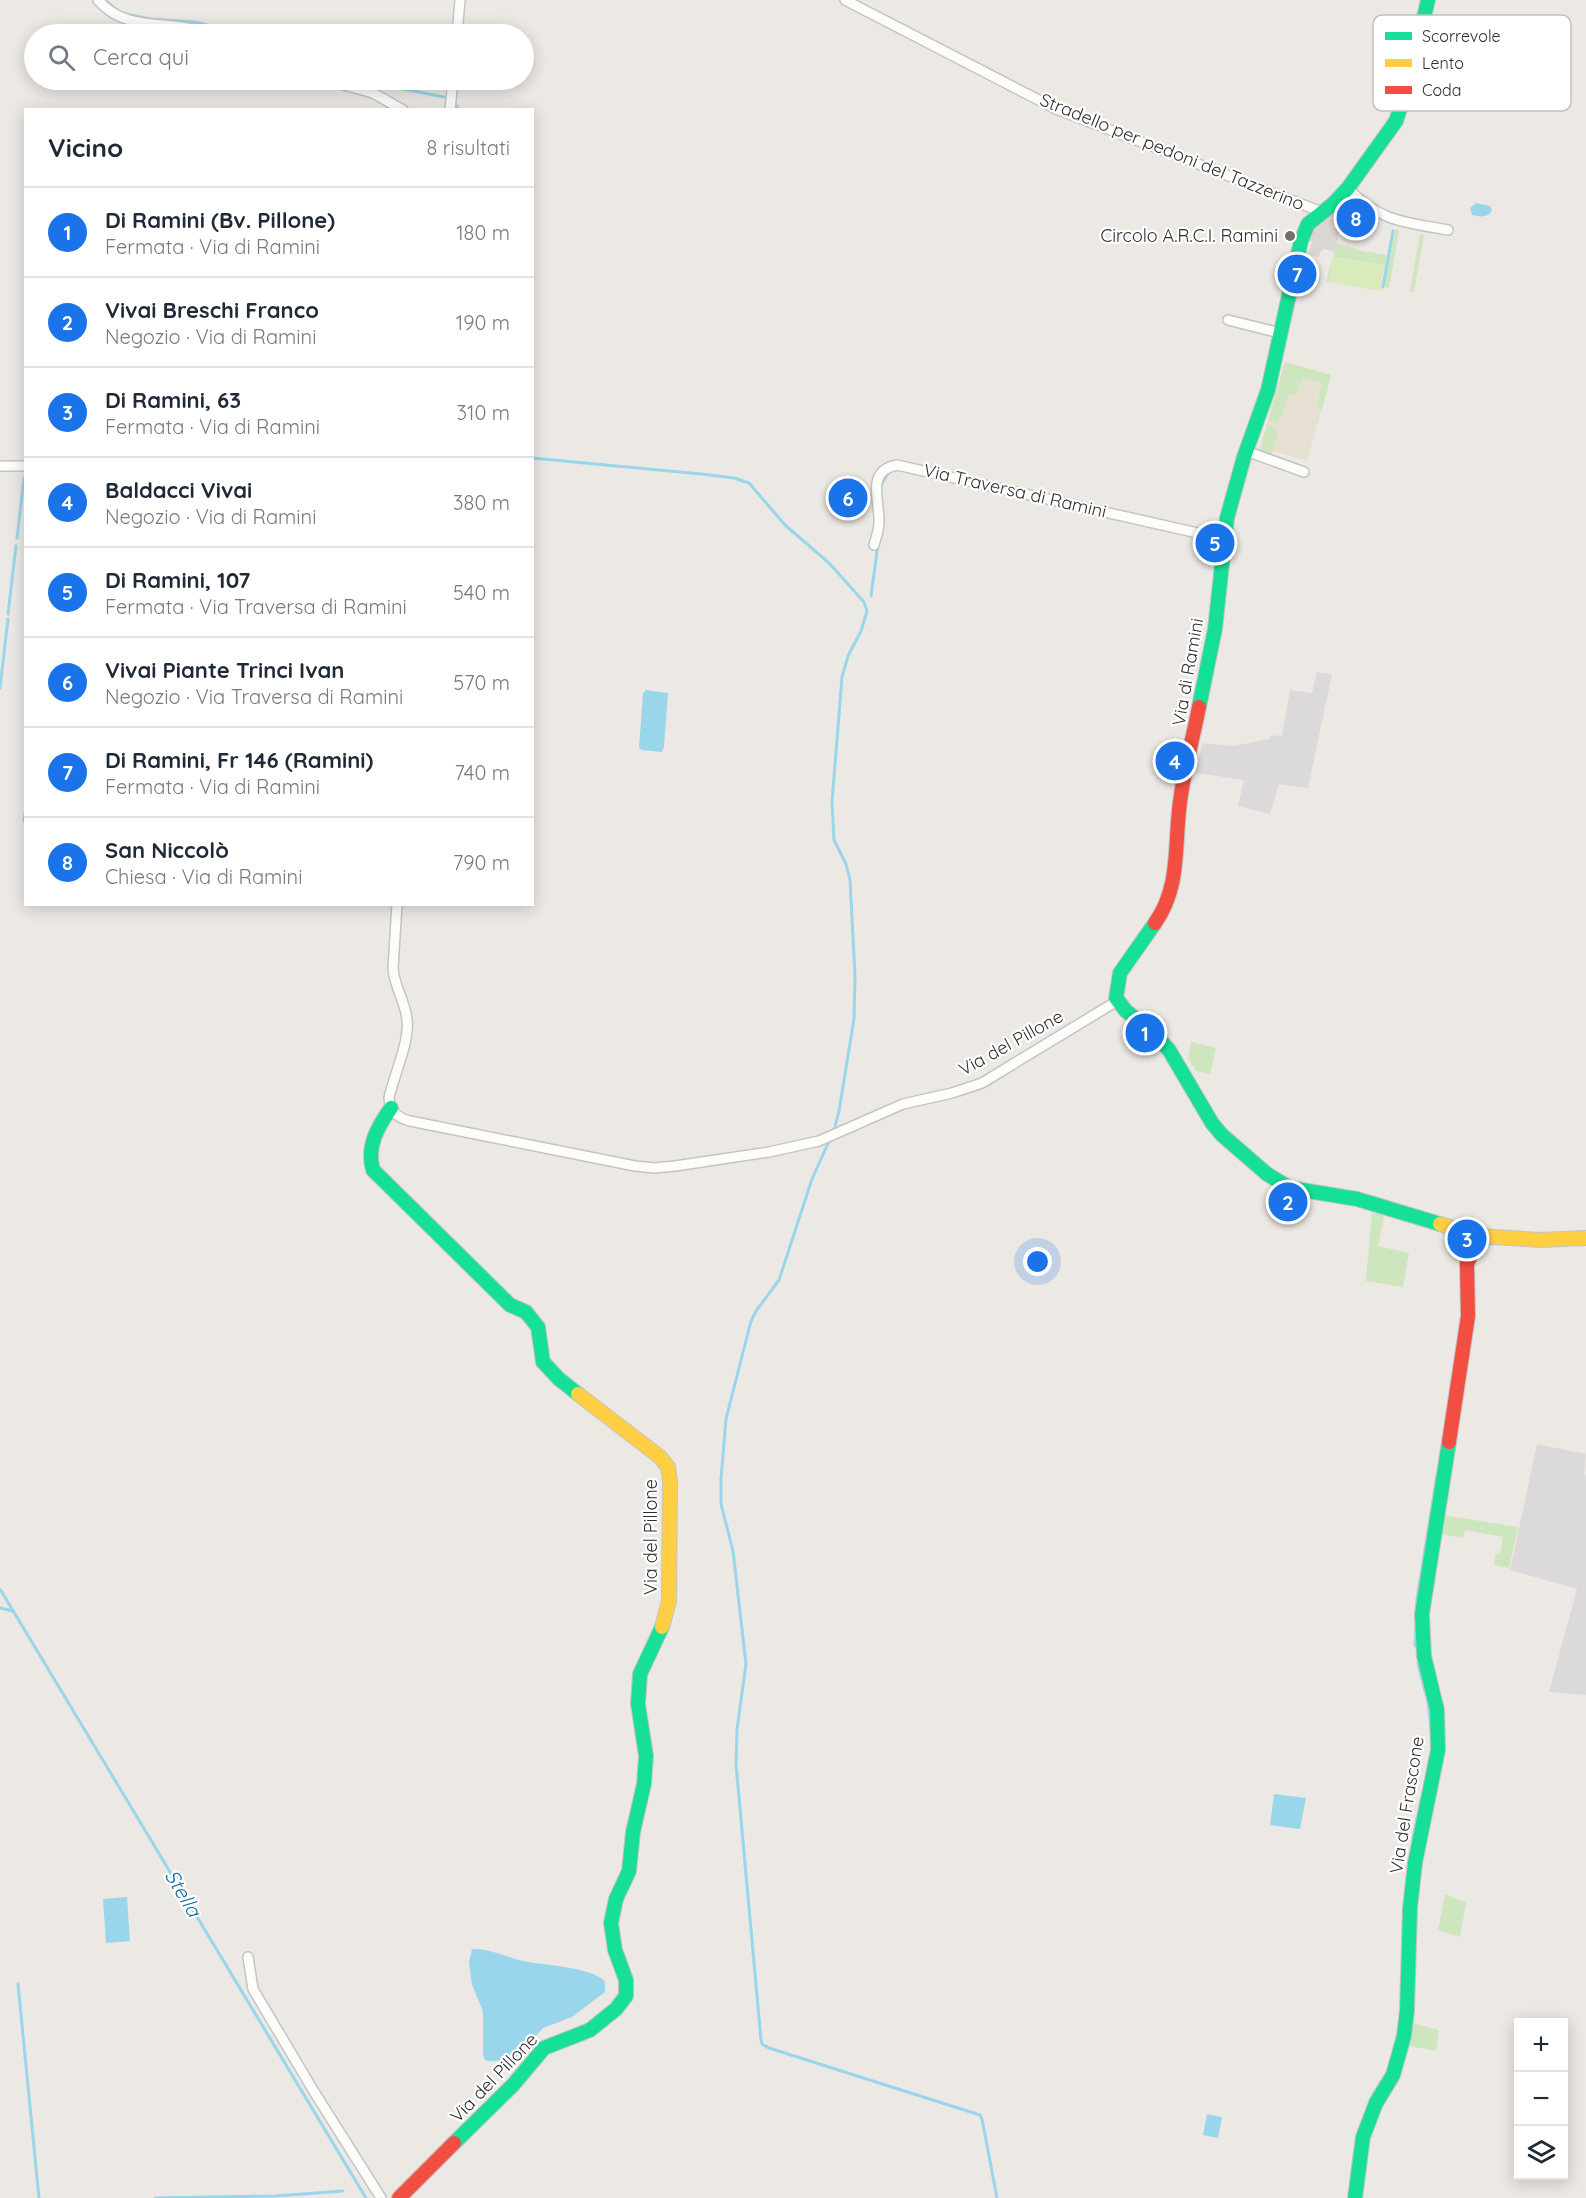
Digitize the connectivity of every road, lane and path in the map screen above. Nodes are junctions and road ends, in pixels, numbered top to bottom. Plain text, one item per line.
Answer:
1 (98, 0) edge
2 (460, 0) edge
3 (845, 0) edge
4 (1428, 0) edge
5 (1425, 15) edge
6 (156, 24) edge
7 (458, 24) edge
8 (362, 90) edge
9 (452, 90) edge
10 (399, 108) edge
11 (450, 108) edge
12 (1401, 111) edge
13 (1348, 188) junction
14 (1322, 212) junction
15 (1448, 230) dead end
16 (1228, 320) dead end
17 (1280, 333) junction
18 (1246, 451) junction
19 (0, 466) edge
20 (24, 466) edge
21 (1304, 472) dead end
22 (1224, 539) junction
23 (874, 545) dead end
24 (397, 906) edge
25 (1118, 1001) junction
26 (391, 1108) junction
27 (1479, 1236) junction
28 (1586, 1238) edge
29 (248, 1957) dead end
30 (381, 2198) edge
31 (399, 2198) edge
32 (1356, 2198) edge

1 - 6 street
2 - 7 street
3 - 14 street, Stradello per pedoni del Tazzerino
4 - 5 street, Via di Ramini
8 - 10 street
9 - 11 street
12 - 13 street, Via di Ramini
13 - 14 street, Via di Ramini
13 - 15 street
14 - 17 street, Via di Ramini
16 - 17 street
17 - 18 street, Via di Ramini
18 - 21 street
18 - 22 street, Via di Ramini
19 - 20 street
22 - 23 street, Via Traversa di Ramini
22 - 25 street, Via di Ramini
24 - 26 street, Via del Pillone
25 - 26 street, Via del Pillone
25 - 27 street
26 - 31 street, Via del Pillone
27 - 28 street
27 - 32 street, Via del Frascone
29 - 30 street

